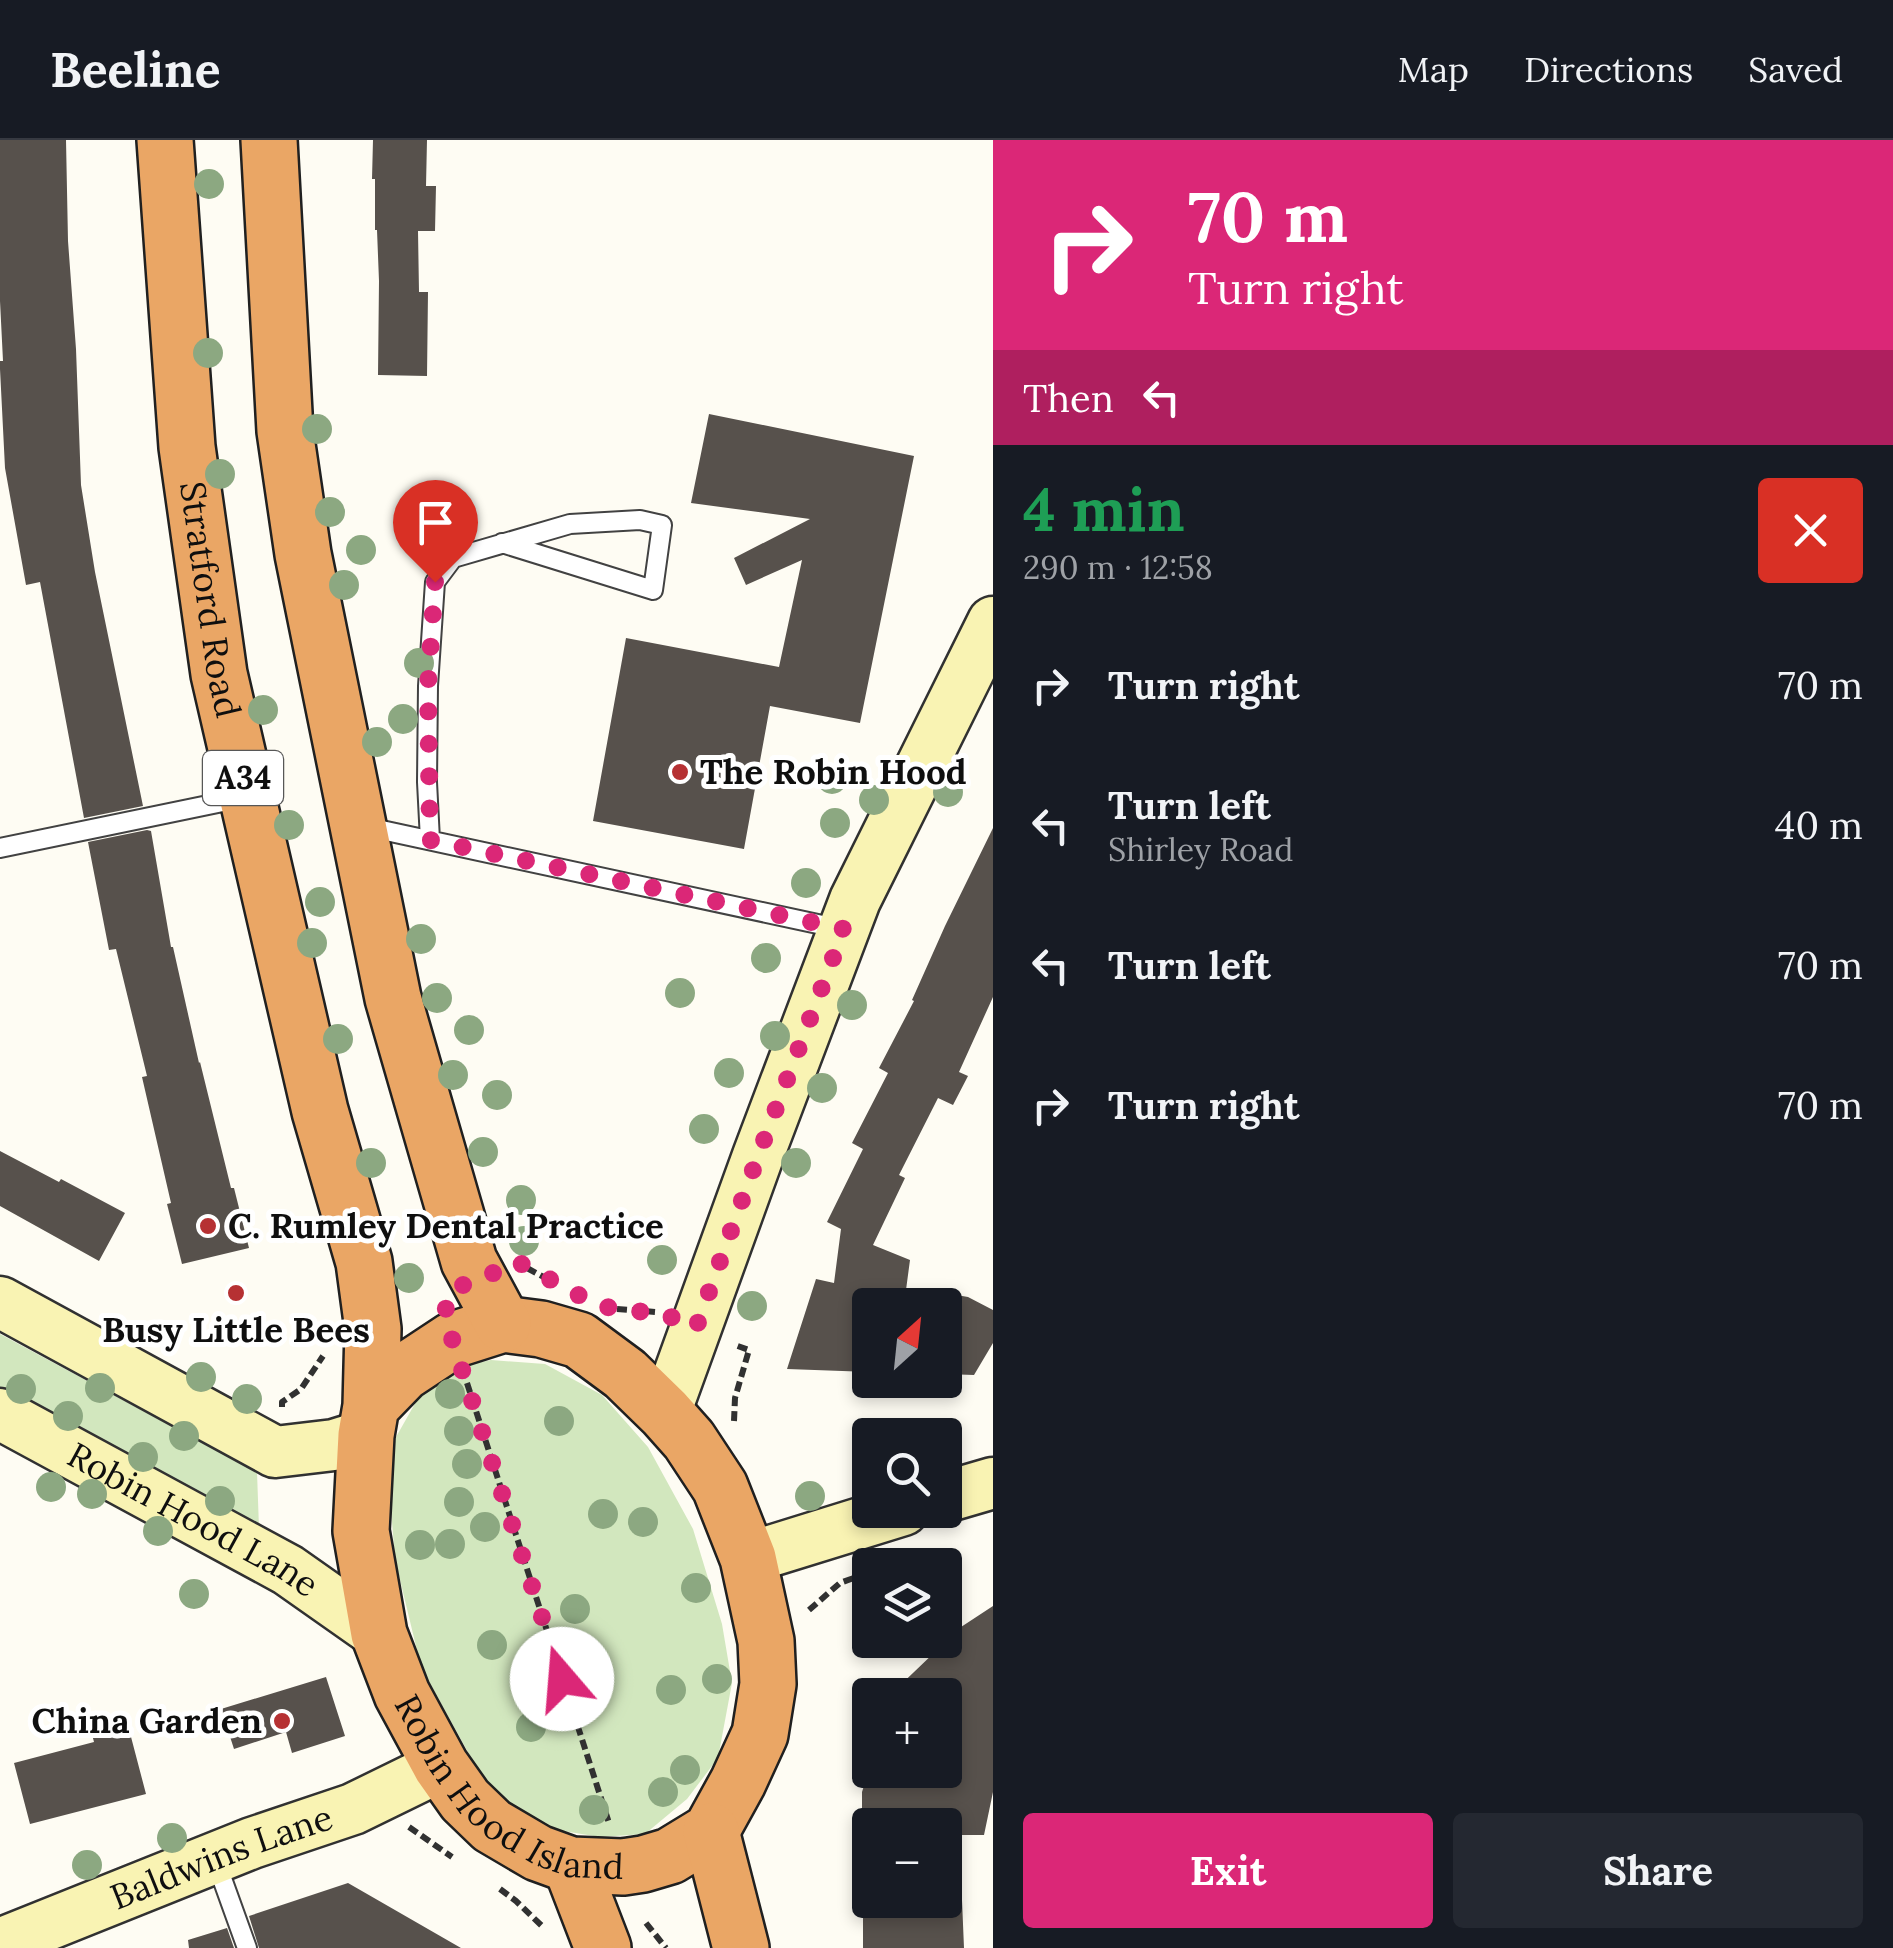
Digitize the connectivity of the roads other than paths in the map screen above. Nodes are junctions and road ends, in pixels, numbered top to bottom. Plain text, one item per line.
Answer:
1 (164, 140) edge
2 (269, 140) edge
3 (502, 543) junction
4 (993, 622) edge
5 (248, 797) junction
6 (358, 825) junction
7 (430, 840) junction
8 (0, 848) edge
9 (844, 929) junction
10 (0, 1302) edge
11 (478, 1315) junction
12 (666, 1413) junction
13 (0, 1414) edge
14 (369, 1420) junction
15 (993, 1483) edge
16 (962, 1492) edge
17 (852, 1526) edge
18 (748, 1558) junction
19 (378, 1634) junction
20 (441, 1766) junction
21 (711, 1831) junction
22 (215, 1858) junction
23 (597, 1866) junction
24 (0, 1944) edge
25 (246, 1948) edge
26 (603, 1948) edge
27 (741, 1948) edge

1 - 5 highway, Stratford Road / A34
2 - 6 highway
3 - 3 lane
3 - 7 lane
4 - 9 street
5 - 8 lane
5 - 14 highway, Stratford Road / A34
6 - 7 lane
6 - 11 highway
7 - 9 lane
9 - 12 street
10 - 14 street
11 - 12 highway
11 - 14 highway
12 - 18 highway
13 - 19 street, Robin Hood Lane
14 - 19 highway, Robin Hood Island
15 - 16 street
17 - 18 street
18 - 21 highway
19 - 20 highway, Robin Hood Island
20 - 22 street, Baldwins Lane
20 - 23 highway, Robin Hood Island
21 - 23 highway, Robin Hood Island
21 - 27 highway
22 - 24 street, Baldwins Lane
22 - 25 lane
23 - 26 highway

